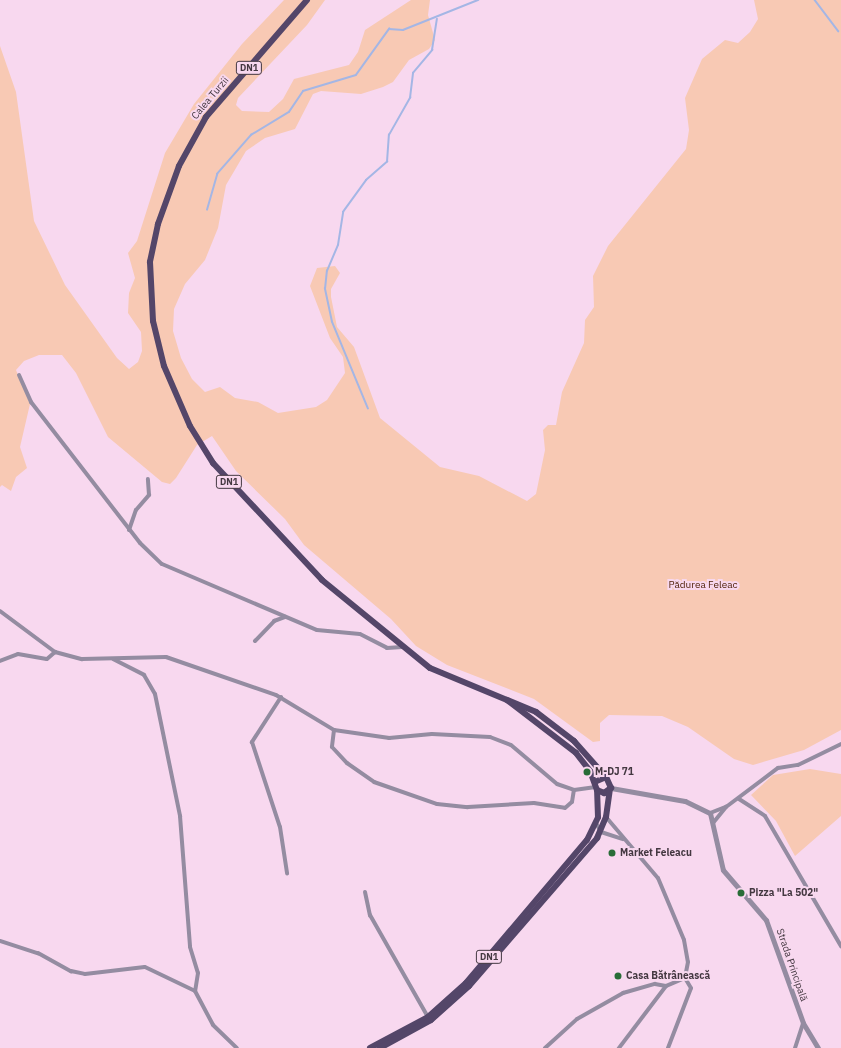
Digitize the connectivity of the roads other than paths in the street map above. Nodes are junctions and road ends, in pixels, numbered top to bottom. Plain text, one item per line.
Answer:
1 (307, 0) edge
2 (19, 375) dead end
3 (148, 479) dead end
4 (129, 530) junction
5 (0, 611) edge
6 (285, 616) junction
7 (255, 641) dead end
8 (402, 646) junction
9 (55, 652) junction
10 (111, 658) junction
11 (0, 661) edge
12 (281, 697) junction
13 (506, 699) junction
14 (334, 730) junction
15 (841, 744) edge
16 (606, 777) junction
17 (596, 786) junction
18 (610, 788) junction
19 (574, 790) junction
20 (739, 799) junction
21 (726, 807) junction
22 (710, 813) junction
23 (606, 817) junction
24 (596, 823) junction
25 (713, 823) junction
26 (601, 832) junction
27 (623, 839) junction
28 (287, 873) dead end
29 (365, 892) dead end
30 (0, 941) edge
31 (841, 946) edge
32 (685, 978) junction
33 (666, 986) junction
34 (195, 991) junction
35 (428, 1016) junction
36 (803, 1023) junction
37 (237, 1048) edge
38 (370, 1048) edge
39 (380, 1048) edge
40 (545, 1048) edge
41 (619, 1048) edge
42 (668, 1048) edge
43 (795, 1048) edge
44 (818, 1048) edge

1 - 8 main road, Calea Turzii / DN1
2 - 4 street
3 - 4 street
4 - 6 street
5 - 9 street
6 - 7 street
6 - 8 street
8 - 13 main road, DN1
9 - 10 street
9 - 11 street
10 - 12 street
10 - 34 street
12 - 14 street
12 - 28 street
13 - 16 main road, DN1
13 - 17 main road, DN1
14 - 19 street
14 - 19 street
15 - 20 street
16 - 17 main road
16 - 18 main road, DN1
17 - 18 main road
17 - 19 street
17 - 24 main road, DN1
18 - 22 street
18 - 23 main road, DN1
20 - 21 street
20 - 31 street
21 - 22 street
21 - 25 street
22 - 25 street, Strada Principală
23 - 26 main road, DN1
23 - 27 street
24 - 26 street
24 - 35 main road, DN1
25 - 36 street, Strada Principală
26 - 27 street
26 - 39 main road, DN1
27 - 32 street
29 - 35 street
30 - 34 street
32 - 33 street
32 - 42 street
33 - 40 street
33 - 41 street
34 - 37 street
35 - 38 main road, DN1
36 - 43 street
36 - 44 street, Strada Principală

